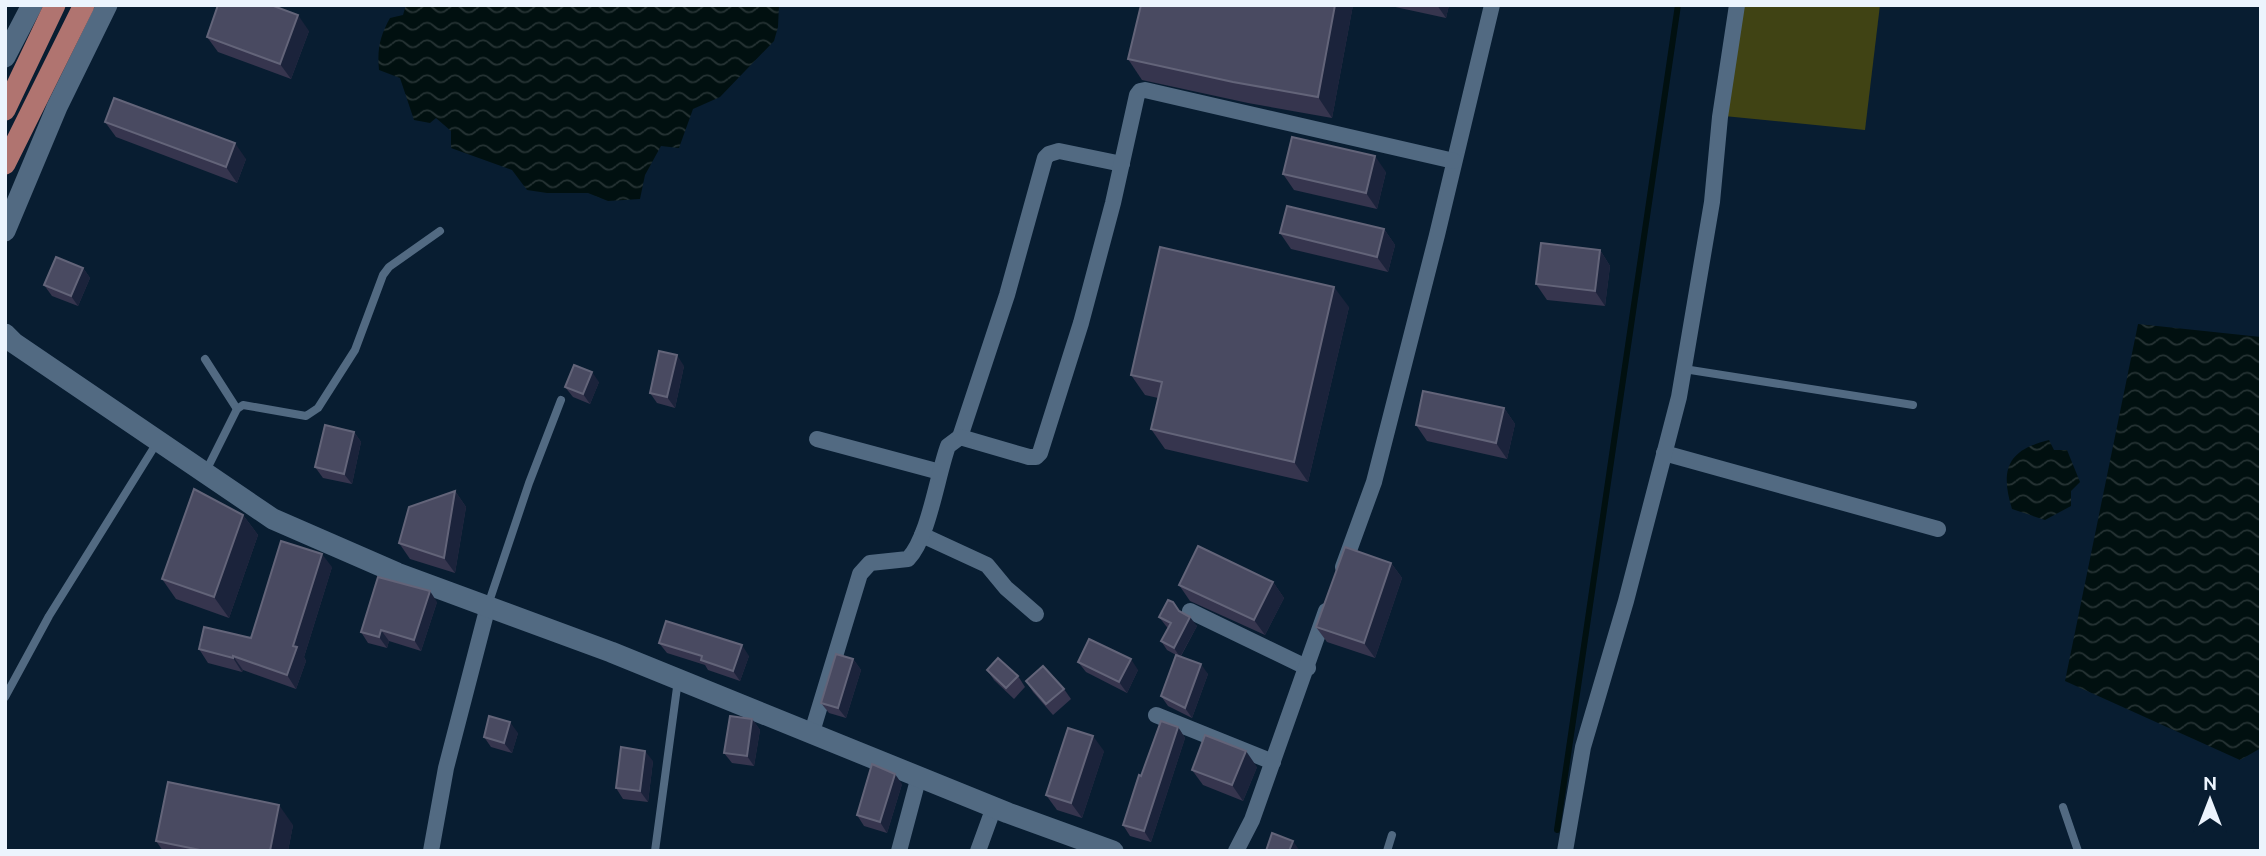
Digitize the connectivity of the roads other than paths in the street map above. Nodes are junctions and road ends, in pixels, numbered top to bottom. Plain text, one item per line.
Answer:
1 (32, 5) edge
2 (55, 5) edge
3 (85, 5) edge
4 (107, 5) edge
5 (1492, 5) edge
6 (1737, 5) edge
7 (5, 57) edge
8 (5, 110) edge
9 (1454, 161) junction
10 (5, 164) edge
11 (1122, 164) junction
12 (5, 231) edge
13 (440, 231) dead end
14 (5, 334) edge
15 (205, 359) dead end
16 (1684, 369) junction
17 (561, 400) dead end
18 (1913, 405) dead end
19 (237, 410) junction
20 (960, 437) junction
21 (817, 439) dead end
22 (158, 440) junction
23 (1664, 453) junction
24 (940, 472) junction
25 (205, 473) junction
26 (1938, 529) dead end
27 (922, 535) junction
28 (488, 606) junction
29 (1190, 611) dead end
30 (1036, 614) dead end
31 (1308, 668) junction
32 (678, 678) junction
33 (5, 697) edge
34 (1156, 715) dead end
35 (812, 732) junction
36 (1273, 762) junction
37 (919, 776) junction
38 (994, 807) junction
39 (2063, 807) dead end
40 (1392, 835) dead end
41 (431, 851) edge
42 (655, 851) edge
43 (900, 851) edge
44 (978, 851) edge
45 (1113, 851) edge
46 (1236, 851) edge
47 (1387, 851) edge
48 (1565, 851) edge
49 (2078, 851) edge

1 - 7 main road
2 - 8 main road
3 - 10 main road
4 - 12 main road
5 - 9 street
6 - 16 street
9 - 11 street
9 - 31 street
11 - 20 street
11 - 20 street
13 - 19 lane
14 - 22 main road
15 - 19 lane
16 - 18 lane
16 - 23 street
17 - 28 lane
19 - 25 lane
20 - 24 street
21 - 24 street
22 - 25 main road
22 - 33 lane
23 - 26 street
23 - 48 street
24 - 27 street
25 - 28 main road
27 - 30 street
27 - 35 street
28 - 32 main road
28 - 41 street
29 - 31 street
31 - 36 street
32 - 35 main road
32 - 42 lane
34 - 36 street
35 - 37 main road
36 - 46 street
37 - 38 main road
37 - 43 street
38 - 44 street
38 - 45 main road
39 - 49 lane
40 - 47 lane

